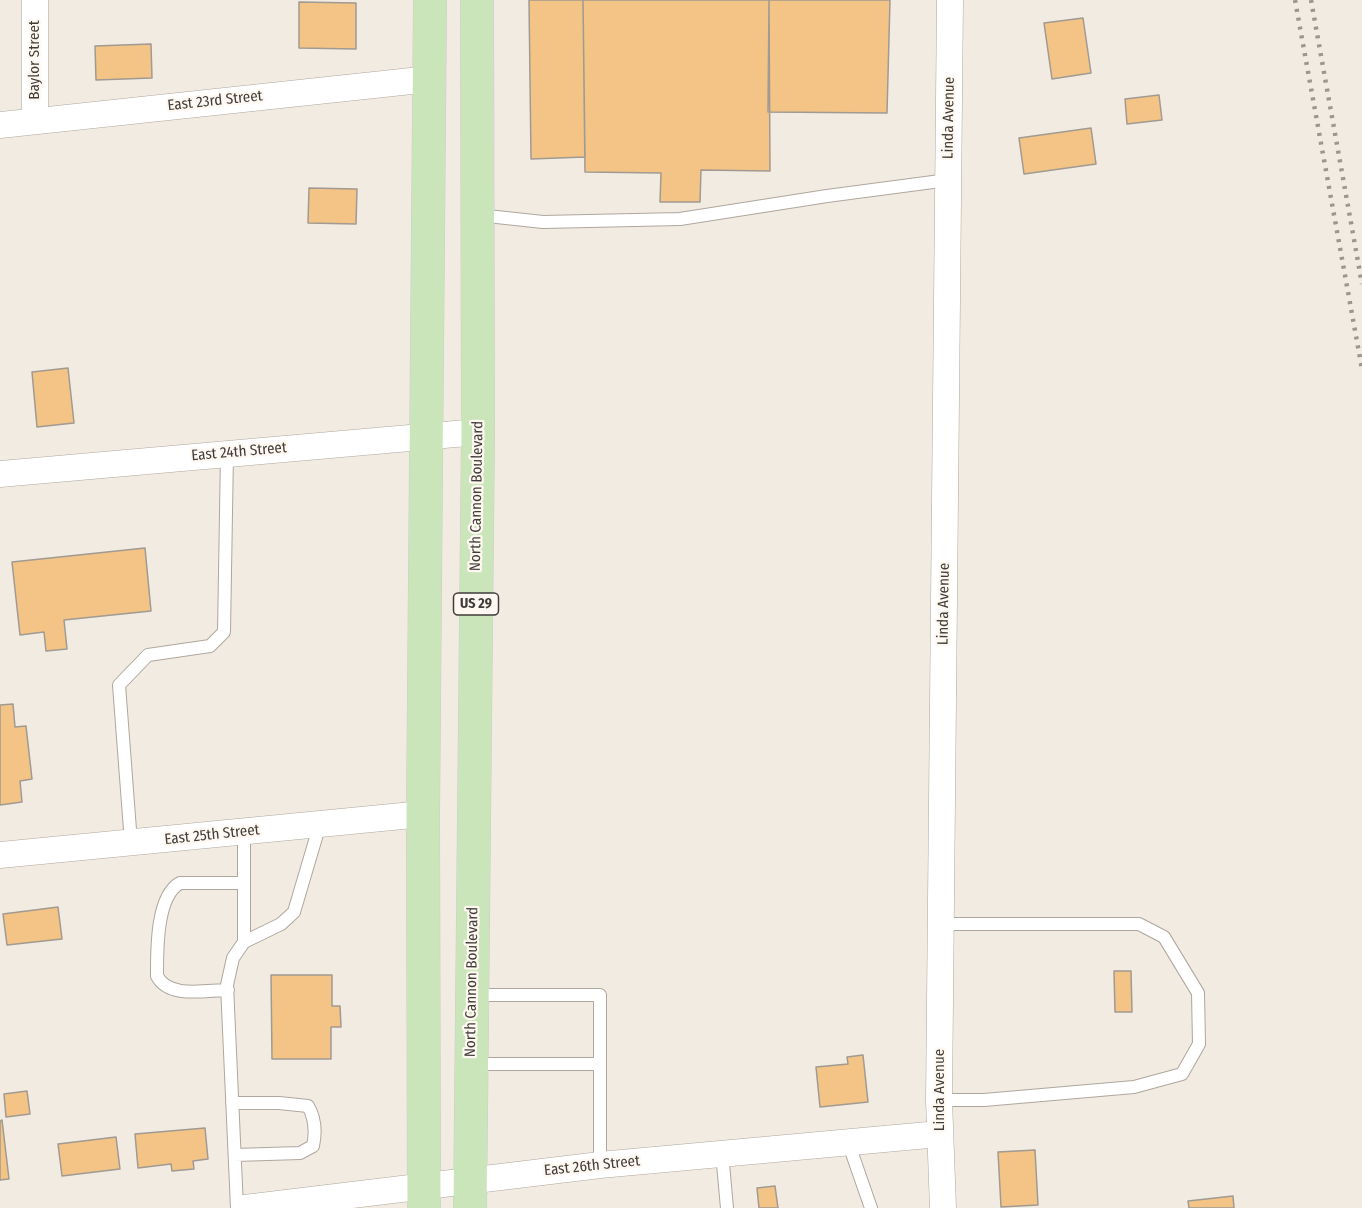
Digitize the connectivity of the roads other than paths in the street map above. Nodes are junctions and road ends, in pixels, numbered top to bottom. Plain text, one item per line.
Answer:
1 (35, 0) edge
2 (430, 0) edge
3 (477, 0) edge
4 (950, 0) edge
5 (430, 79) junction
6 (35, 120) junction
7 (0, 125) edge
8 (948, 180) junction
9 (477, 215) junction
10 (478, 432) junction
11 (427, 435) junction
12 (227, 453) junction
13 (0, 474) edge
14 (423, 814) junction
15 (320, 824) junction
16 (244, 831) junction
17 (130, 843) junction
18 (0, 855) edge
19 (244, 883) junction
20 (941, 924) junction
21 (244, 942) junction
22 (228, 990) junction
23 (472, 995) junction
24 (472, 1064) junction
25 (599, 1064) junction
26 (939, 1100) junction
27 (232, 1103) junction
28 (939, 1134) junction
29 (848, 1142) junction
30 (722, 1154) junction
31 (235, 1155) junction
32 (600, 1165) junction
33 (471, 1194) edge
34 (424, 1197) edge
35 (237, 1208) edge
36 (245, 1208) edge
37 (727, 1208) edge
38 (871, 1208) edge
39 (944, 1208) edge

1 - 6 street, Baylor Street
2 - 5 main road
3 - 9 main road, North Cannon Boulevard / US 29
4 - 8 street, Linda Avenue
5 - 6 street, East 23rd Street
5 - 11 main road
6 - 7 street, East 23rd Street
8 - 9 lane
8 - 20 street, Linda Avenue
9 - 10 main road, North Cannon Boulevard / US 29
10 - 11 street, East 24th Street
10 - 23 main road, North Cannon Boulevard / US 29
11 - 12 street, East 24th Street
11 - 14 main road
12 - 13 street, East 24th Street
12 - 17 lane
14 - 15 street, East 25th Street
14 - 34 main road
15 - 16 street, East 25th Street
15 - 21 lane
16 - 17 street, East 25th Street
16 - 19 lane
17 - 18 street, East 25th Street
19 - 21 lane
19 - 22 lane
20 - 26 street, Linda Avenue
20 - 26 lane
21 - 22 lane
22 - 27 lane
23 - 24 main road, North Cannon Boulevard / US 29
23 - 25 lane
24 - 25 lane
24 - 33 main road, North Cannon Boulevard / US 29
25 - 32 lane
26 - 28 street, Linda Avenue
27 - 31 lane
27 - 31 lane
28 - 29 street, East 26th Street
28 - 39 street, Linda Avenue
29 - 30 street, East 26th Street
29 - 38 lane
30 - 32 street, East 26th Street
30 - 37 lane
31 - 35 lane
32 - 33 street, East 26th Street
33 - 34 street, East 26th Street
34 - 36 street, East 26th Street

